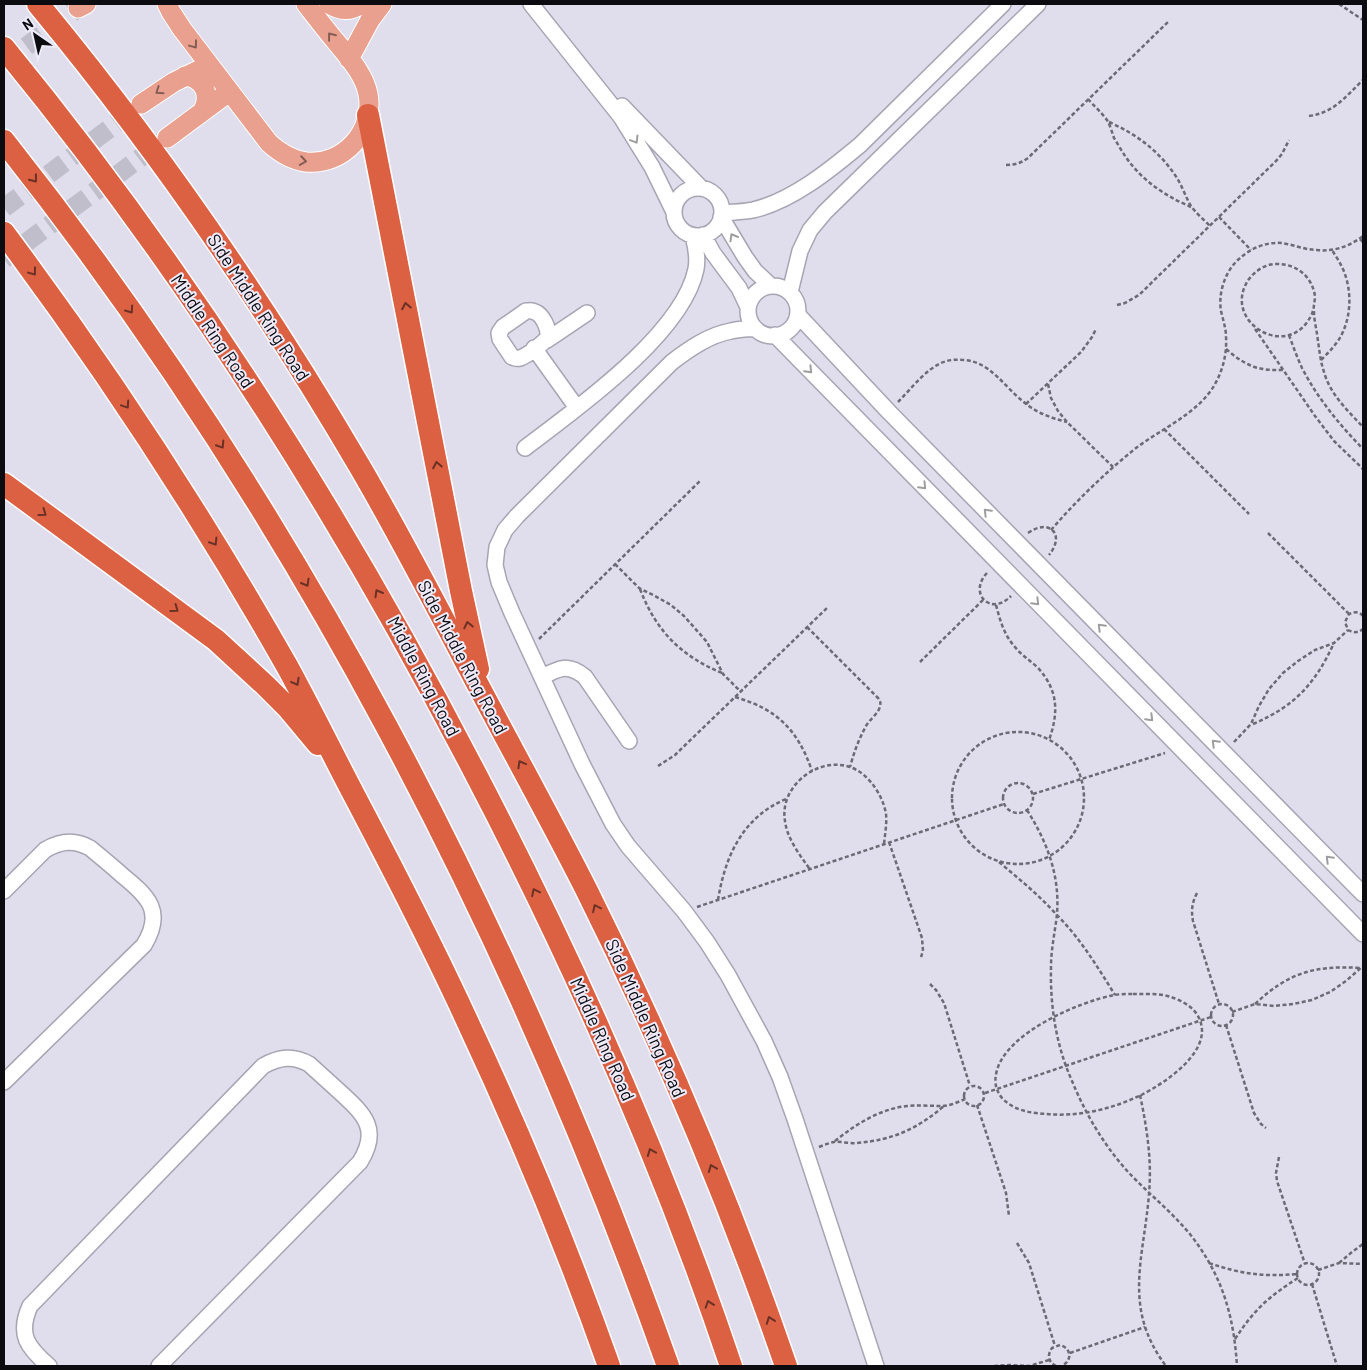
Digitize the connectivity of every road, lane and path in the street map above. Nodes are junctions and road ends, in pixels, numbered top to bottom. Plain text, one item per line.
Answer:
1 (38, 4) edge
2 (167, 4) edge
3 (306, 4) edge
4 (329, 4) edge
5 (361, 4) edge
6 (382, 4) edge
7 (531, 4) edge
8 (541, 4) edge
9 (1003, 4) edge
10 (1038, 4) edge
11 (1340, 4) edge
12 (1363, 20) edge
13 (1168, 22) dead end
14 (4, 48) edge
15 (349, 59) junction
16 (209, 65) junction
17 (185, 76) junction
18 (1363, 80) edge
19 (229, 92) junction
20 (1088, 99) junction
21 (141, 104) tunnel mouth
22 (202, 112) junction
23 (368, 115) junction
24 (1309, 116) dead end
25 (1108, 121) junction
26 (167, 138) tunnel mouth
27 (1289, 140) dead end
28 (4, 141) edge
29 (1006, 165) dead end
30 (701, 188) junction
31 (1192, 207) junction
32 (673, 210) junction
33 (722, 215) junction
34 (1219, 216) junction
35 (1210, 226) junction
36 (4, 233) edge
37 (698, 236) junction
38 (1363, 236) edge
39 (1360, 239) junction
40 (1363, 242) edge
41 (1251, 250) junction
42 (1332, 250) junction
43 (771, 286) junction
44 (790, 292) junction
45 (1117, 305) dead end
46 (748, 307) junction
47 (1313, 311) junction
48 (587, 313) dead end
49 (798, 315) junction
50 (755, 328) junction
51 (1255, 328) junction
52 (1096, 329) dead end
53 (775, 335) junction
54 (1289, 335) junction
55 (1226, 349) junction
56 (1321, 360) junction
57 (1283, 370) junction
58 (1048, 384) junction
59 (1026, 404) junction
60 (577, 408) junction
61 (889, 412) junction
62 (1067, 422) junction
63 (1363, 427) edge
64 (1164, 429) junction
65 (525, 448) dead end
66 (1363, 449) edge
67 (1113, 468) junction
68 (1363, 468) edge
69 (700, 481) dead end
70 (4, 484) edge
71 (1249, 514) dead end
72 (1051, 530) junction
73 (1268, 534) dead end
74 (1017, 542) junction
75 (997, 563) junction
76 (615, 564) junction
77 (1040, 566) junction
78 (1021, 586) junction
79 (640, 588) junction
80 (984, 599) junction
81 (996, 605) junction
82 (827, 608) dead end
83 (1349, 614) junction
84 (1363, 615) edge
85 (807, 627) junction
86 (1363, 629) edge
87 (1348, 630) junction
88 (1334, 643) junction
89 (528, 649) junction
90 (920, 662) dead end
91 (723, 674) junction
92 (542, 678) junction
93 (740, 692) junction
94 (735, 697) junction
95 (489, 706) junction
96 (1251, 724) junction
97 (1049, 740) junction
98 (629, 741) dead end
99 (1180, 748) junction
100 (1224, 753) junction
101 (658, 766) dead end
102 (850, 767) junction
103 (812, 771) junction
104 (1082, 779) junction
105 (349, 786) junction
106 (1033, 794) junction
107 (786, 799) junction
108 (1004, 804) junction
109 (1027, 810) junction
110 (956, 820) junction
111 (890, 842) junction
112 (884, 844) junction
113 (1050, 855) junction
114 (998, 862) junction
115 (810, 869) junction
116 (4, 891) edge
117 (1197, 893) dead end
118 (1363, 894) edge
119 (718, 900) junction
120 (684, 911) junction
121 (1057, 914) junction
122 (1363, 934) edge
123 (921, 957) dead end
124 (1362, 967) edge
125 (930, 984) dead end
126 (1115, 995) junction
127 (1219, 1004) junction
128 (1254, 1004) junction
129 (1232, 1012) junction
130 (1054, 1017) junction
131 (1212, 1017) junction
132 (1201, 1021) junction
133 (1226, 1025) junction
134 (1066, 1066) junction
135 (4, 1082) edge
136 (970, 1086) junction
137 (996, 1090) junction
138 (985, 1093) junction
139 (1140, 1095) junction
140 (965, 1099) junction
141 (944, 1106) junction
142 (977, 1106) junction
143 (1086, 1112) junction
144 (1266, 1128) dead end
145 (1279, 1157) dead end
146 (1149, 1193) junction
147 (1009, 1216) dead end
148 (1017, 1243) dead end
149 (1363, 1244) edge
150 (1209, 1263) junction
151 (1340, 1263) junction
152 (1305, 1264) junction
153 (1363, 1264) edge
154 (1318, 1270) junction
155 (1297, 1274) junction
156 (1298, 1278) junction
157 (1312, 1284) junction
158 (1145, 1327) junction
159 (1235, 1339) junction
160 (1056, 1346) junction
161 (1070, 1353) junction
162 (1049, 1360) junction
163 (41, 1364) edge
164 (159, 1366) edge
165 (609, 1366) edge
166 (668, 1366) edge
167 (731, 1366) edge
168 (786, 1366) edge
169 (876, 1366) edge
170 (994, 1366) edge
171 (1029, 1366) edge
172 (1056, 1366) edge
173 (1062, 1366) edge
174 (1166, 1366) edge
175 (1237, 1366) edge
176 (1337, 1366) edge

1 - 95 highway, Side Middle Ring Road
2 -> 16 main road
15 -> 3 main road
4 - 5 main road
6 - 15 main road
7 -> 32 street
8 - 30 street
9 - 33 street
10 - 44 street
11 - 12 path
13 - 20 path
167 -> 14 highway, Middle Ring Road
15 - 23 main road
16 - 17 main road
16 - 19 main road
17 -> 21 main road
17 - 22 main road
18 - 24 path
19 - 22 main road
19 -> 23 main road
20 - 25 path
20 - 29 path
22 - 26 main road
95 -> 23 highway
25 - 31 path
25 - 31 path
27 - 34 path
28 -> 166 highway
30 - 32 street
30 - 33 street
31 - 35 path
32 - 37 street
33 - 37 street
43 -> 33 street
34 - 35 path
34 - 41 path
35 - 45 path
36 -> 105 highway
37 - 46 street
37 - 60 street
38 - 39 path
39 - 40 path
39 - 42 path
41 - 42 path
41 - 55 path
42 - 56 path
43 - 44 street
43 - 46 street
44 - 49 street
46 - 50 street
47 - 51 path
47 - 54 path
47 - 56 path
48 - 60 street
49 - 53 street
49 - 61 street
50 - 53 street
50 - 89 street
51 - 54 path
51 - 57 path
52 - 58 path
53 -> 75 street
54 - 66 path
55 - 57 path
55 - 64 path
56 - 63 path
57 - 68 path
58 - 59 path
58 - 62 path
59 - 61 path
59 - 62 path
60 - 65 street
74 -> 61 street
62 - 67 path
64 - 67 path
64 - 71 path
67 - 72 path
69 - 76 path
70 -> 105 highway
72 - 74 path
72 - 77 path
73 - 83 path
74 - 77 street
75 - 78 street
75 - 80 path
76 - 79 path
76 - 89 path
100 -> 77 street
78 - 81 path
78 -> 99 street
79 - 91 path
79 - 91 path
80 - 81 path
80 - 90 path
81 - 97 path
82 - 85 path
83 - 84 path
83 - 87 path
85 - 93 path
85 - 102 path
86 - 87 path
87 - 88 path
88 - 96 path
88 - 96 path
89 - 92 street
91 - 93 path
92 - 98 street
92 - 120 street
93 - 94 path
94 - 101 path
94 - 103 path
168 -> 95 highway, Side Middle Ring Road
96 - 100 path
97 - 104 path
97 - 110 path
99 - 104 path
99 - 122 street
118 -> 100 street
102 - 103 path
102 - 112 path
103 - 107 path
104 - 106 path
104 - 113 path
105 - 165 highway
106 - 108 path
106 - 109 path
107 - 115 path
107 - 119 path
108 - 109 path
108 - 110 path
109 - 113 path
110 - 111 path
110 - 114 path
111 - 112 path
111 - 123 path
112 - 115 path
113 - 114 path
113 - 121 path
114 - 121 path
115 - 119 path
116 - 135 street
117 - 127 path
119 - 120 path
120 - 169 street
121 - 126 path
121 - 130 path
124 - 128 path
124 - 128 path
125 - 136 path
126 - 130 path
126 - 132 path
127 - 129 path
127 - 131 path
128 - 129 path
129 - 133 path
130 - 134 path
130 - 137 path
131 - 132 path
131 - 133 path
132 - 134 path
132 - 139 path
133 - 144 path
134 - 137 path
134 - 143 path
136 - 138 path
136 - 140 path
137 - 138 path
137 - 143 path
138 - 142 path
139 - 143 path
139 - 146 path
140 - 141 path
140 - 142 path
141 - 141 path
142 - 147 path
143 - 146 path
145 - 152 path
146 - 150 path
146 - 158 path
148 - 160 path
149 - 151 path
150 - 155 path
150 - 159 path
151 - 153 path
151 - 154 path
152 - 154 path
152 - 155 path
154 - 157 path
155 - 156 path
156 - 157 path
156 - 159 path
157 - 176 path
158 - 161 path
158 - 174 path
159 - 175 path
160 - 161 path
160 - 162 path
161 - 173 path
162 - 171 path
162 - 172 path
163 - 164 street
170 - 171 path

